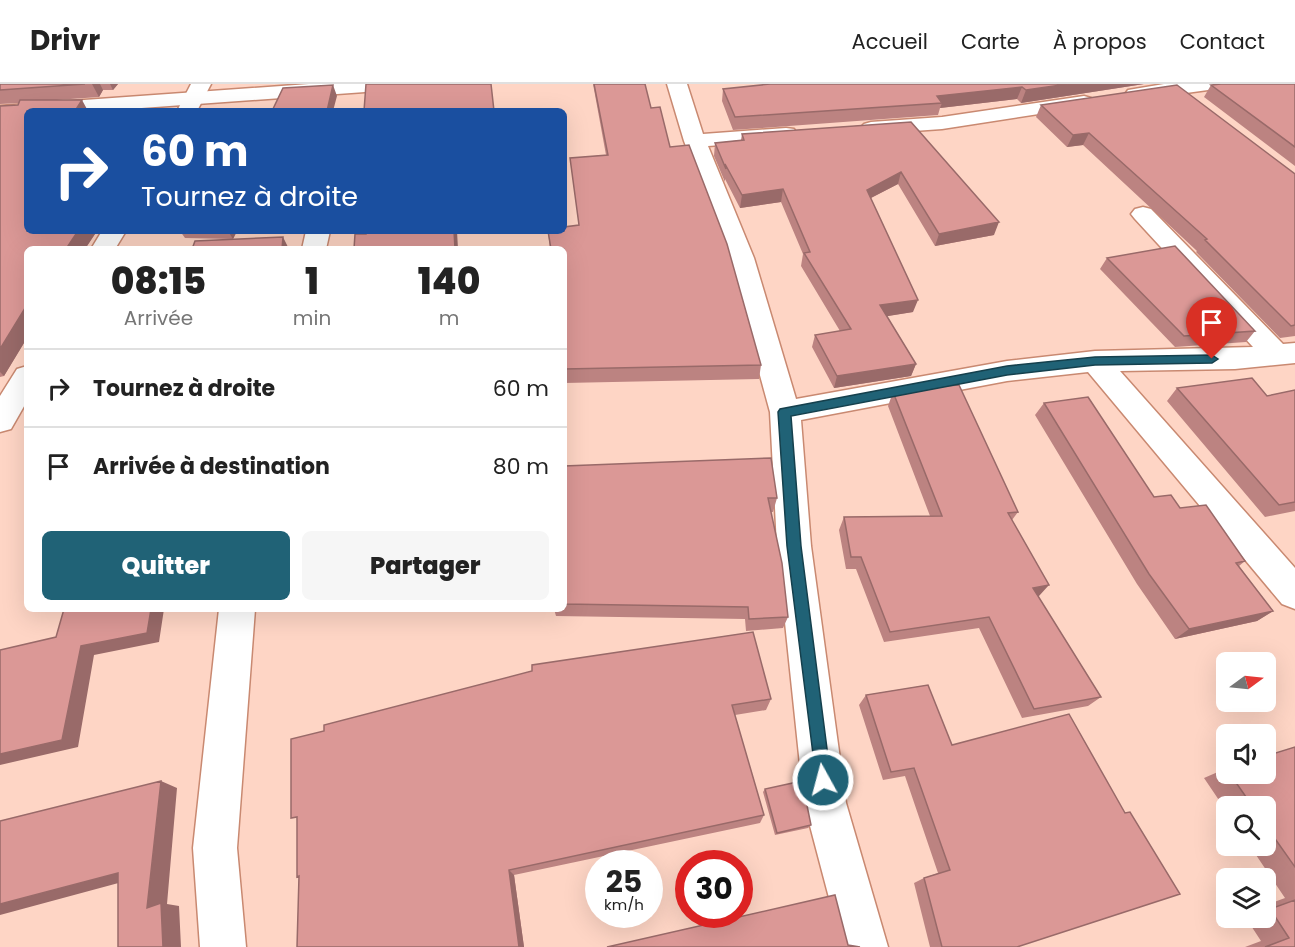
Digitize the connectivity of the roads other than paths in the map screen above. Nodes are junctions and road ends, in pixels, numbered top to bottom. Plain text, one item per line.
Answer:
1 (393, 84) edge
2 (677, 84) edge
3 (1208, 84) edge
4 (1172, 86) edge
5 (194, 97) edge
6 (52, 108) edge
7 (1203, 109) edge
8 (24, 110) edge
9 (0, 112) edge
10 (848, 130) edge
11 (801, 133) edge
12 (695, 141) junction
13 (1143, 214) dead end
14 (1286, 354) edge
15 (1095, 361) junction
16 (24, 380) edge
17 (3, 411) edge
18 (785, 412) junction
19 (1295, 593) edge
20 (237, 612) edge
21 (223, 947) edge
22 (865, 947) edge

1 - 5 street
2 - 12 street
3 - 4 street
4 - 7 street
4 - 10 street
5 - 6 street
8 - 9 street
11 - 12 street
12 - 18 street
13 - 14 street
14 - 15 street
15 - 18 street
15 - 19 street
16 - 17 street
18 - 22 street
20 - 21 street

